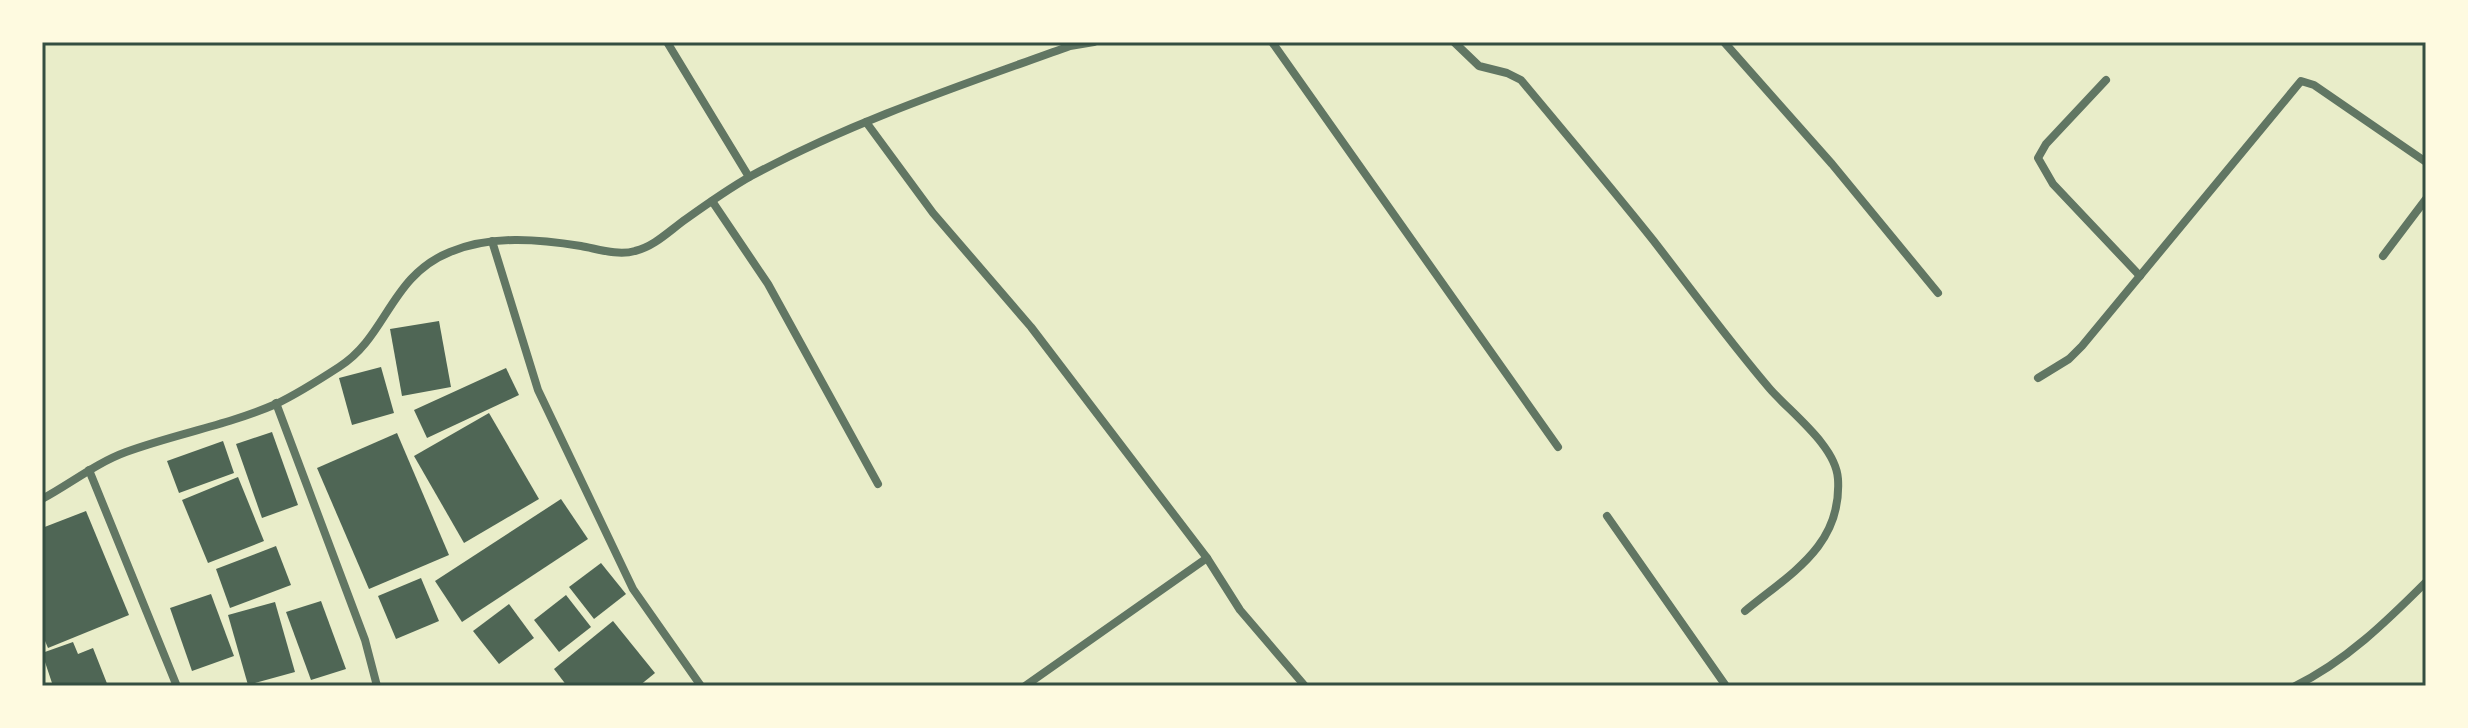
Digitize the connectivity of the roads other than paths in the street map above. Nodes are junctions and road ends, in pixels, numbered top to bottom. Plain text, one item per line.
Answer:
1 (667, 42) edge
2 (1094, 42) edge
3 (1272, 42) edge
4 (1454, 42) edge
5 (1724, 42) edge
6 (1069, 44) edge
7 (2106, 80) dead end
8 (866, 122) junction
9 (2426, 162) edge
10 (749, 177) junction
11 (2426, 199) edge
12 (712, 201) junction
13 (492, 241) junction
14 (2383, 256) dead end
15 (2140, 276) junction
16 (1938, 293) dead end
17 (2038, 378) dead end
18 (276, 403) junction
19 (1558, 447) dead end
20 (89, 470) junction
21 (878, 484) dead end
22 (42, 499) edge
23 (1607, 516) dead end
24 (1207, 558) junction
25 (2426, 583) edge
26 (1745, 611) dead end
27 (176, 684) dead end
28 (377, 686) edge
29 (701, 686) edge
30 (1025, 686) edge
31 (1305, 686) edge
32 (1726, 686) edge
33 (2295, 686) edge

1 - 10 street
2 - 6 street
3 - 19 street
4 - 26 street
5 - 16 street
6 - 8 street
7 - 15 street
8 - 10 street
8 - 24 street
9 - 15 street
10 - 12 street
11 - 14 street
12 - 13 street
12 - 21 street
13 - 18 street
13 - 29 street
15 - 17 street
18 - 20 street
18 - 28 street
20 - 22 street
20 - 27 street
23 - 32 street
24 - 30 street
24 - 31 street
25 - 33 street

